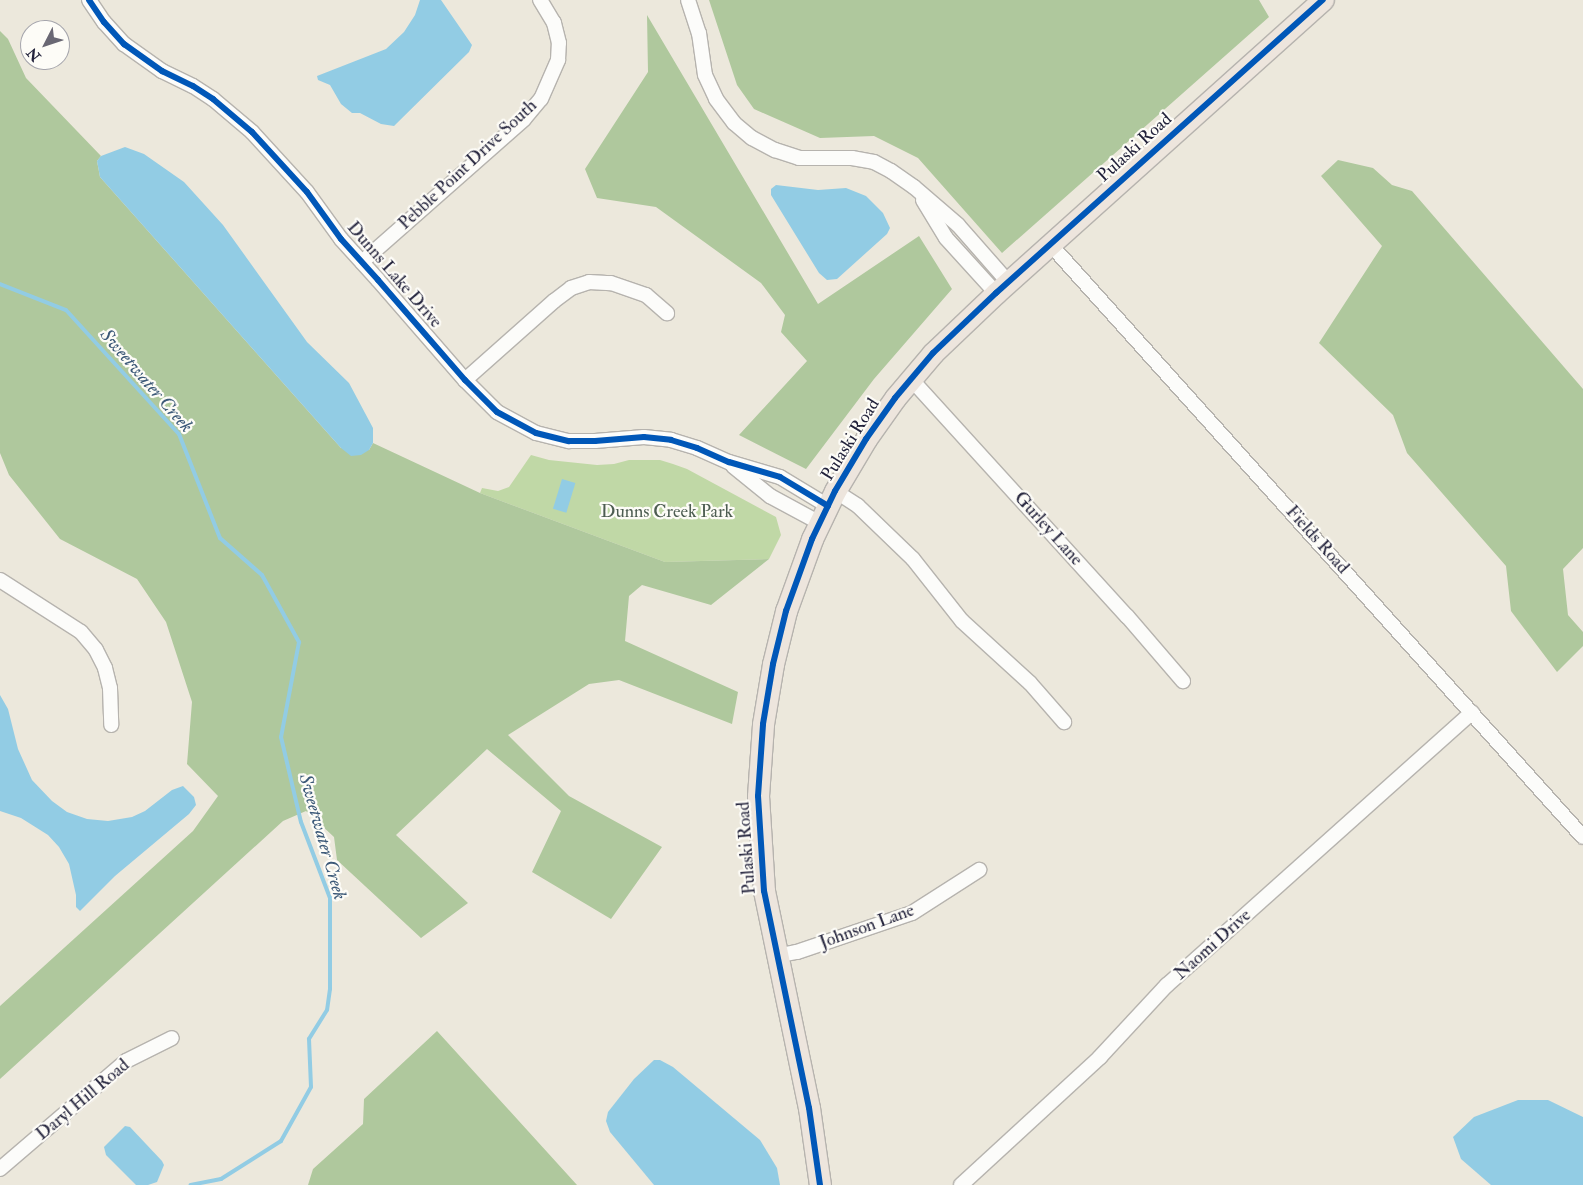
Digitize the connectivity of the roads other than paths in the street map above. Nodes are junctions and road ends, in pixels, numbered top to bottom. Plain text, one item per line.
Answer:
1 (89, 0) edge
2 (540, 0) edge
3 (688, 0) edge
4 (1323, 0) edge
5 (1050, 244) junction
6 (362, 262) junction
7 (1002, 288) junction
8 (667, 313) dead end
9 (911, 379) junction
10 (465, 380) junction
11 (728, 462) junction
12 (828, 507) junction
13 (0, 580) edge
14 (1183, 681) dead end
15 (1472, 712) junction
16 (1064, 722) dead end
17 (111, 725) dead end
18 (1583, 837) edge
19 (978, 870) dead end
20 (776, 956) junction
21 (172, 1038) dead end
22 (0, 1169) edge
23 (820, 1185) edge
24 (961, 1185) edge

1 - 6 street, Dunns Lake Drive
2 - 6 street, Pebble Point Drive South
3 - 7 street
4 - 5 main road, Pulaski Road
5 - 7 main road, Pulaski Road
5 - 15 street, Fields Road
6 - 10 street, Dunns Lake Drive
7 - 9 main road, Pulaski Road
8 - 10 street
9 - 12 main road, Pulaski Road
9 - 14 street, Gurley Lane
10 - 11 street, Dunns Lake Drive
11 - 12 street
11 - 12 street
12 - 16 street
12 - 20 main road, Pulaski Road
13 - 17 street
15 - 18 street, Fields Road
15 - 24 street, Naomi Drive
19 - 20 street, Johnson Lane
20 - 23 main road, Pulaski Road
21 - 22 street, Daryl Hill Road

